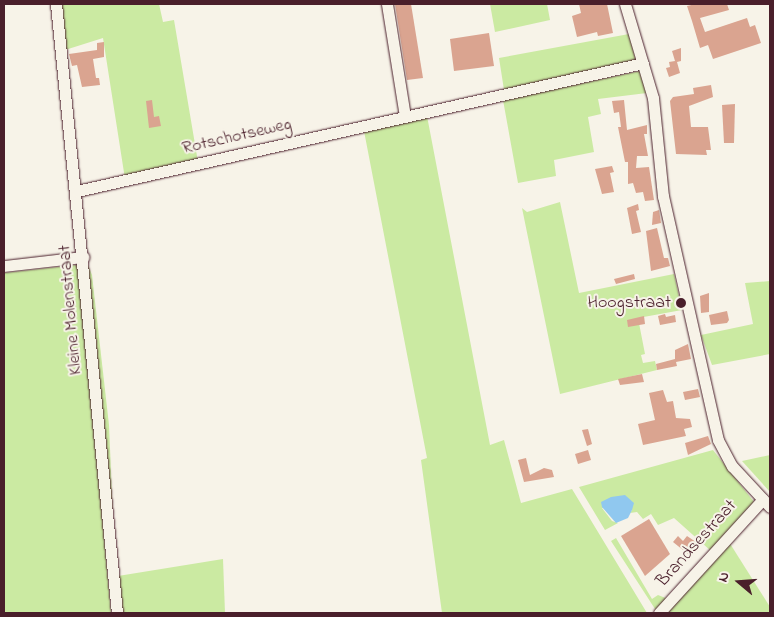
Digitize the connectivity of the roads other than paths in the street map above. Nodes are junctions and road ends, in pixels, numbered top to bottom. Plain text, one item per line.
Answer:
1 (56, 4) edge
2 (387, 4) edge
3 (624, 4) edge
4 (643, 62) junction
5 (405, 116) junction
6 (77, 191) junction
7 (83, 257) junction
8 (4, 266) edge
9 (766, 503) edge
10 (117, 613) edge
11 (659, 613) edge

1 - 6 street, Kleine Molenstraat
2 - 5 street
3 - 4 street
4 - 5 street, Rotschotseweg
4 - 9 street
5 - 6 street, Rotschotseweg
6 - 7 street, Kleine Molenstraat
7 - 8 street
7 - 10 street, Kleine Molenstraat
9 - 11 street, Brandsestraat

